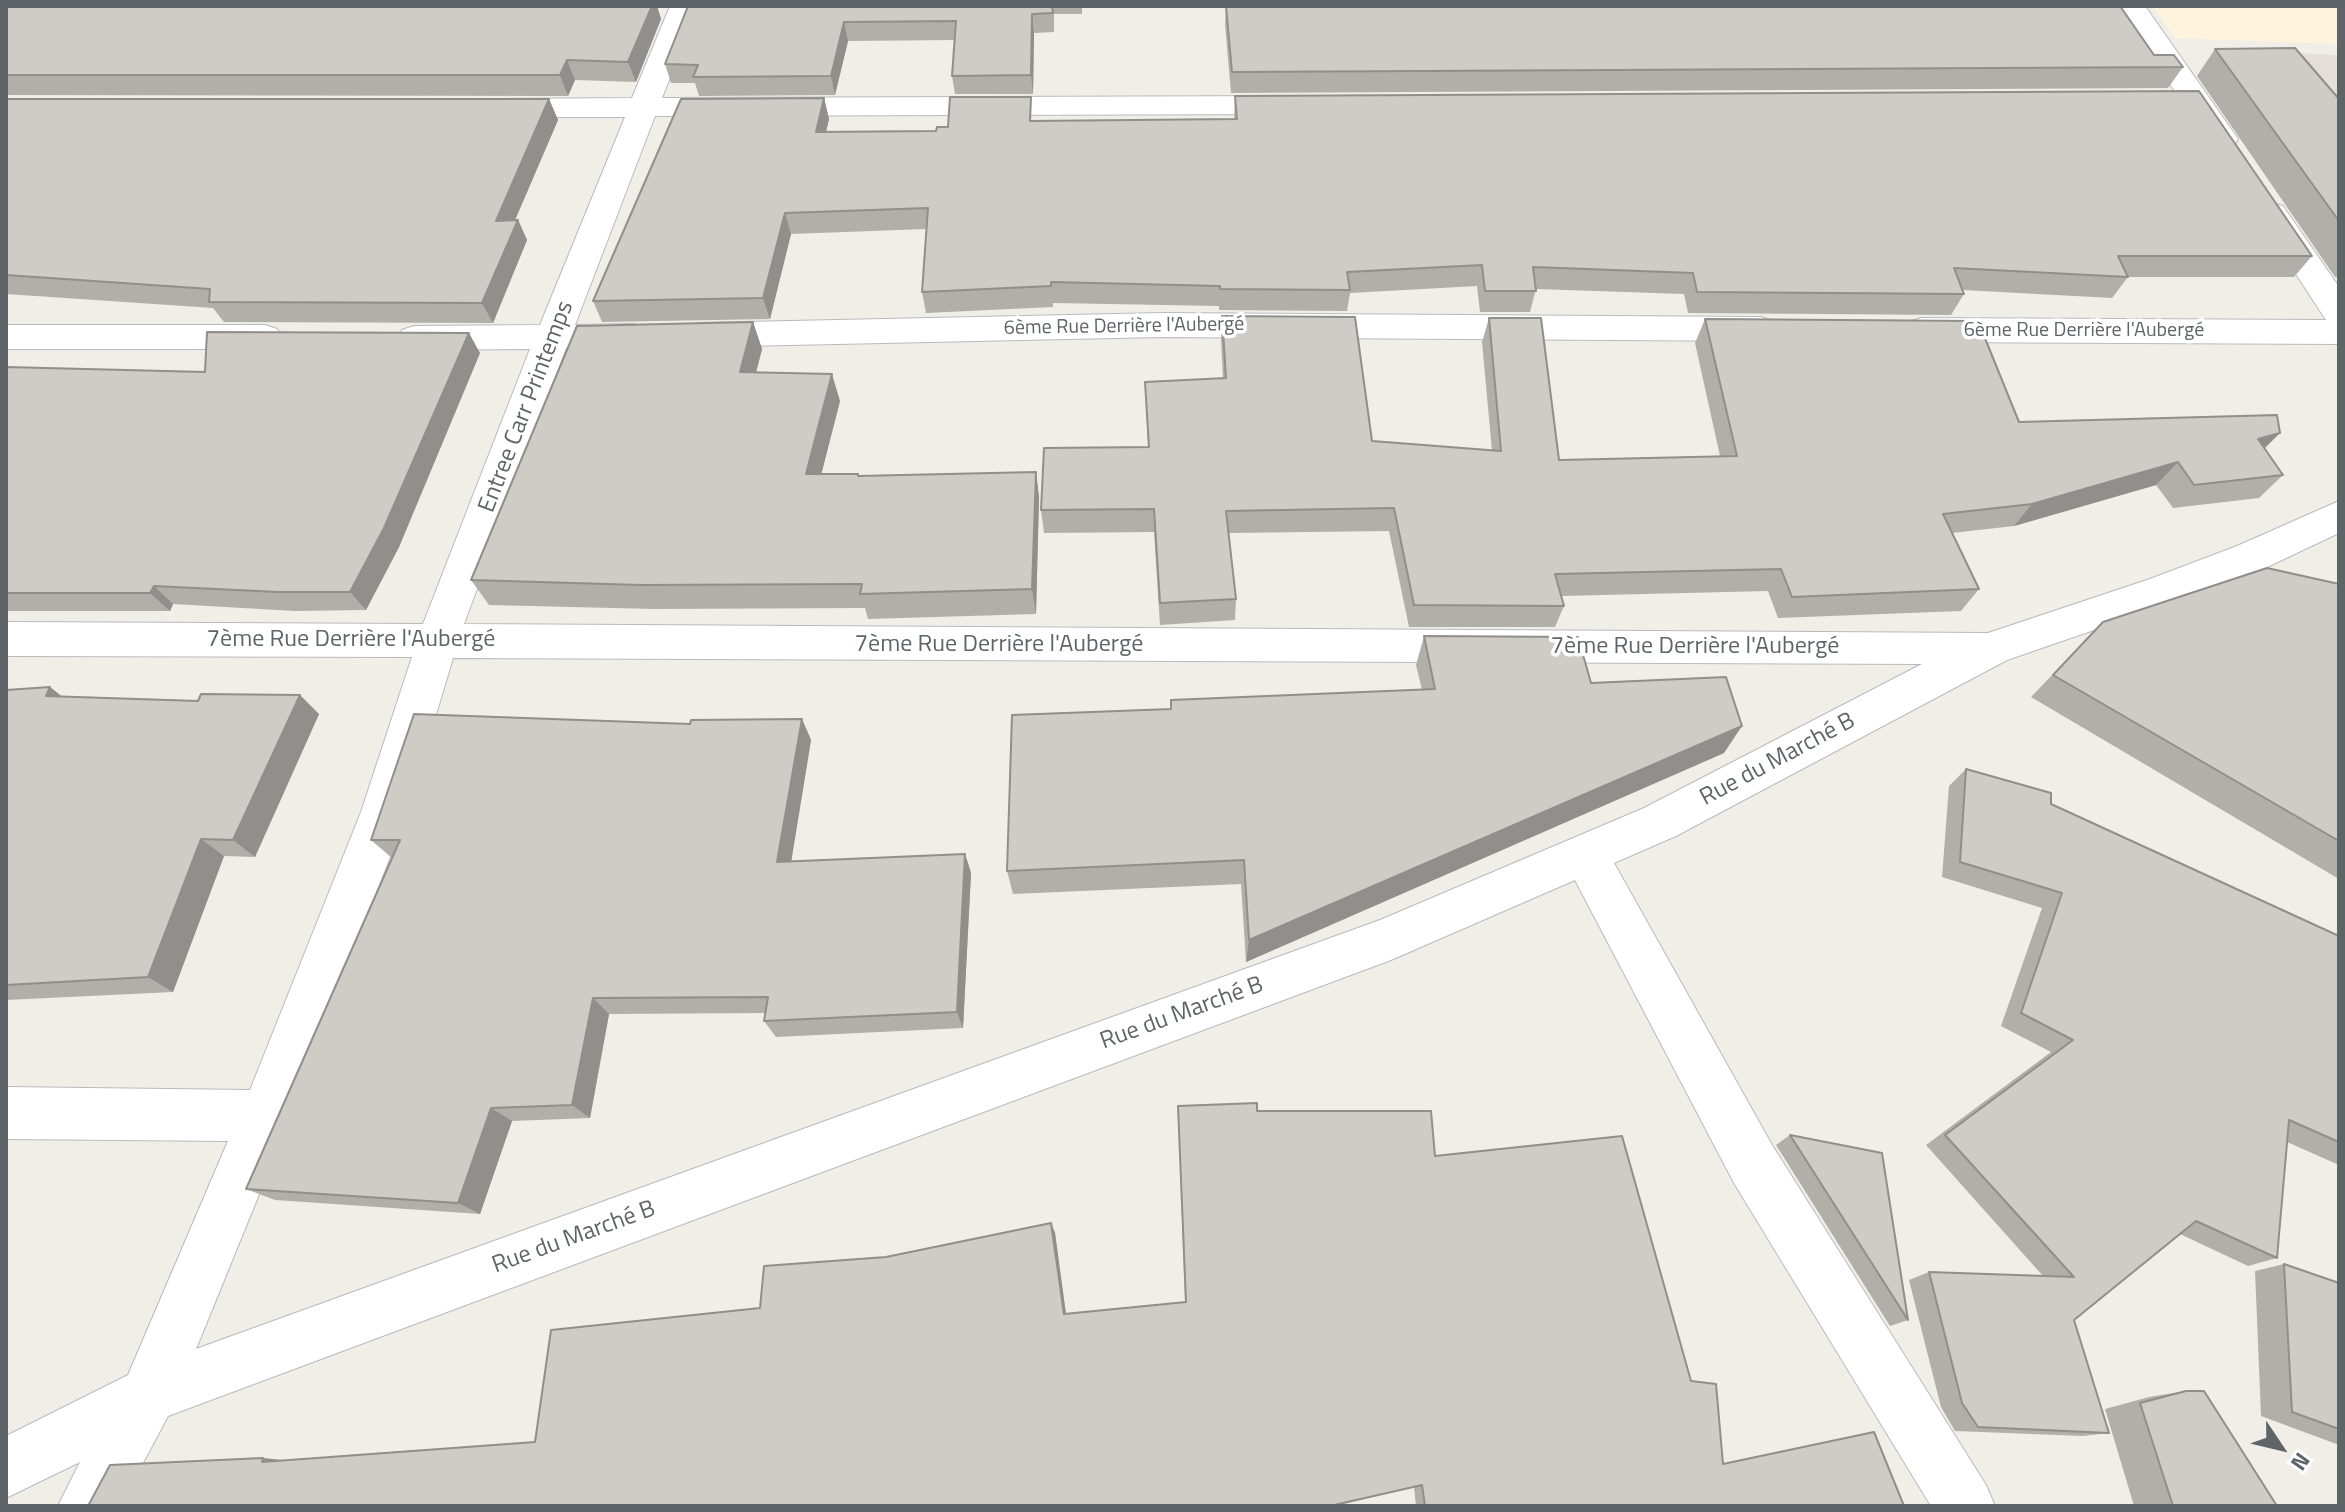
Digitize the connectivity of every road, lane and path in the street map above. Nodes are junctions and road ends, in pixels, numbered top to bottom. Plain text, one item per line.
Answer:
1 (684, 6) edge
2 (2131, 6) edge
3 (2165, 100) edge
4 (2197, 100) junction
5 (1325, 105) edge
6 (468, 108) edge
7 (644, 108) junction
8 (2241, 167) edge
9 (2259, 193) edge
10 (2339, 313) edge
11 (1800, 330) edge
12 (1896, 330) edge
13 (2339, 332) edge
14 (6, 337) edge
15 (301, 338) edge
16 (380, 338) edge
17 (552, 338) junction
18 (2339, 516) edge
19 (6, 639) edge
20 (438, 640) junction
21 (1992, 648) junction
22 (1585, 854) junction
23 (6, 1113) edge
24 (265, 1116) junction
25 (148, 1395) junction
26 (6, 1468) edge
27 (88, 1506) edge
28 (1965, 1506) edge

1 - 7 street, Entree Carr Printemps
2 - 4 street
3 - 4 street
4 - 8 street
5 - 7 street
6 - 7 street
7 - 17 street, Entree Carr Printemps
9 - 10 street
11 - 17 street, 6ème Rue Derrière l'Aubergé
12 - 13 street, 6ème Rue Derrière l'Aubergé
14 - 15 street
16 - 17 street, 6ème Rue Derrière l'Aubergé
17 - 20 street, Entree Carr Printemps
18 - 21 street, Rue du Marché B
19 - 20 street, 7ème Rue Derrière l'Aubergé
20 - 21 street, 7ème Rue Derrière l'Aubergé
20 - 24 street, Entree Carr Printemps
21 - 22 street, Rue du Marché B
22 - 25 street, Rue du Marché B
22 - 28 street
23 - 24 street
24 - 25 street, Entree Carr Printemps
25 - 26 street, Rue du Marché B
25 - 27 street, Entree Carr Printemps

